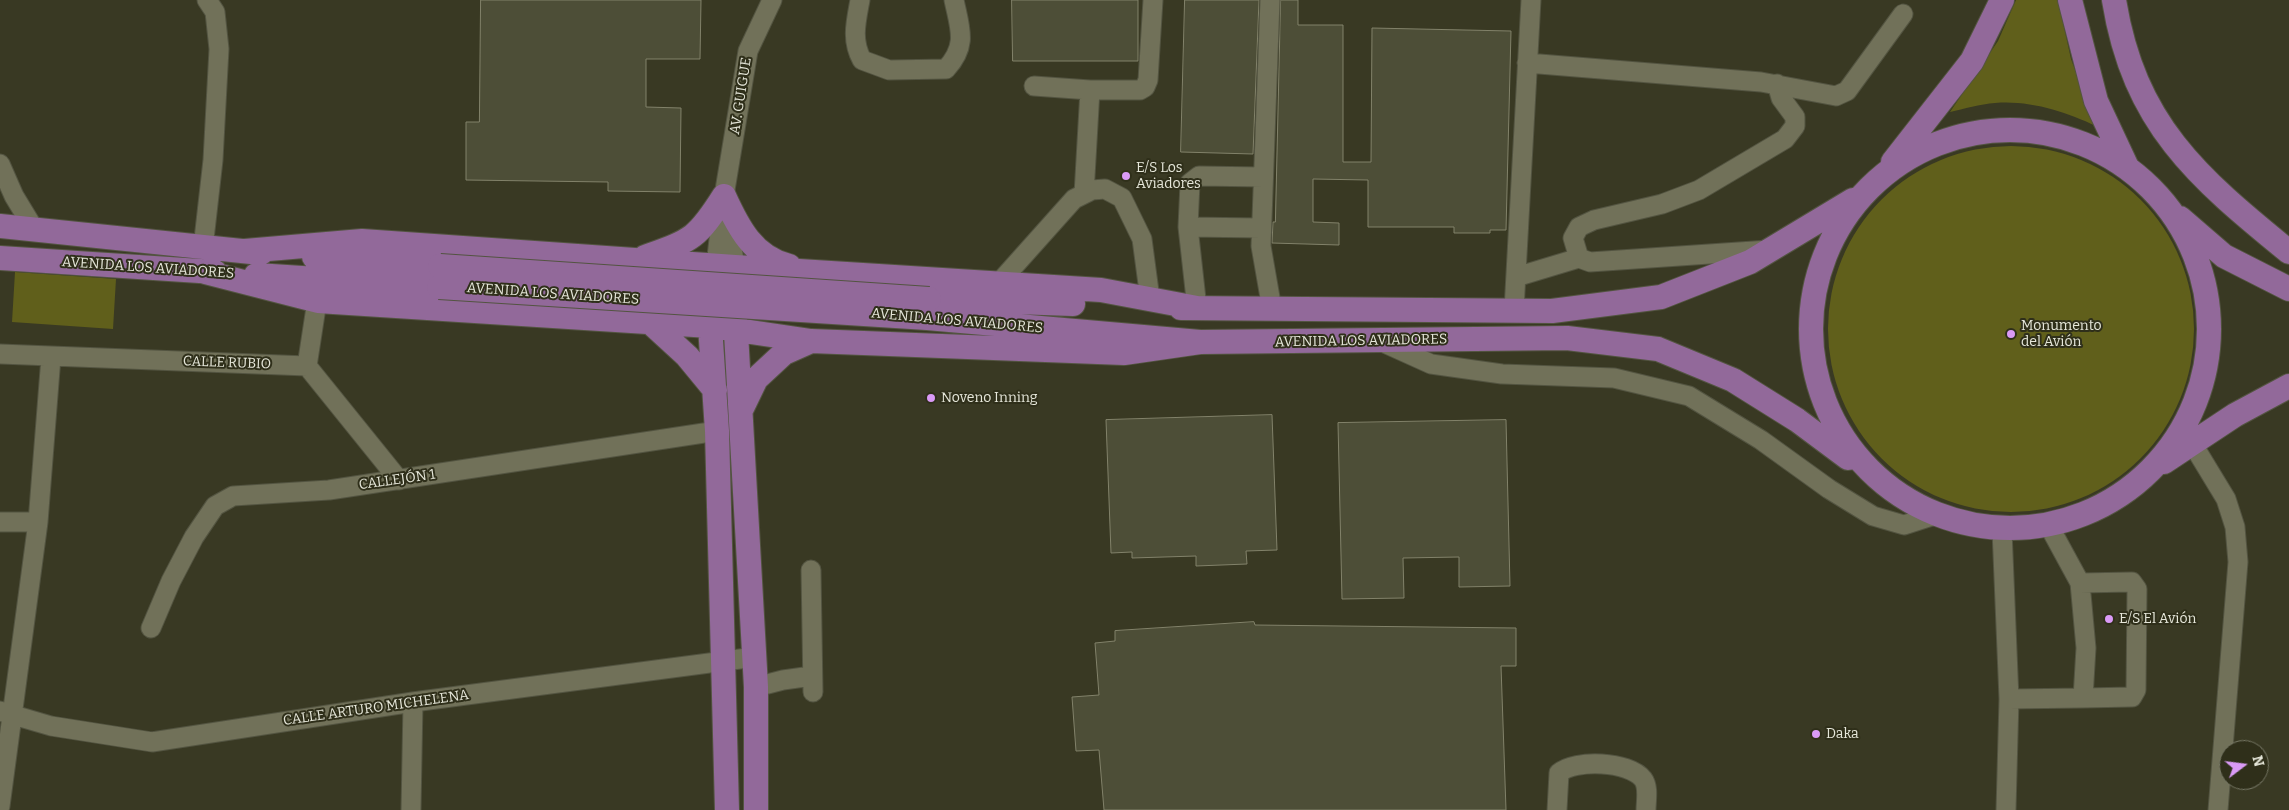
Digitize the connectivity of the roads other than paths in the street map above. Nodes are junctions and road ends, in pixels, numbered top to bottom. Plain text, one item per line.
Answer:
1 (207, 0) edge
2 (772, 0) edge
3 (860, 0) edge
4 (954, 0) edge
5 (1153, 0) edge
6 (1270, 0) edge
7 (1531, 0) edge
8 (2002, 0) edge
9 (2070, 0) edge
10 (2114, 0) edge
11 (1903, 14) dead end
12 (1527, 63) junction
13 (1777, 84) junction
14 (1034, 86) dead end
15 (1090, 90) junction
16 (0, 164) edge
17 (2126, 165) junction
18 (1888, 169) junction
19 (1263, 176) junction
20 (1084, 194) junction
21 (7, 196) edge
22 (724, 196) junction
23 (1857, 198) junction
24 (2171, 210) junction
25 (0, 226) edge
26 (1188, 227) junction
27 (1261, 228) junction
28 (34, 229) junction
29 (203, 248) junction
30 (1771, 250) junction
31 (245, 251) junction
32 (2289, 252) edge
33 (0, 258) edge
34 (1579, 258) junction
35 (634, 261) junction
36 (726, 266) junction
37 (810, 272) junction
38 (439, 276) junction
39 (1516, 276) junction
40 (998, 284) junction
41 (2289, 289) edge
42 (319, 290) junction
43 (1150, 299) junction
44 (928, 308) junction
45 (1197, 308) junction
46 (1272, 309) junction
47 (1514, 310) junction
48 (651, 322) junction
49 (710, 326) junction
50 (735, 330) junction
51 (1379, 340) junction
52 (811, 341) junction
53 (1200, 342) junction
54 (0, 354) edge
55 (51, 357) junction
56 (307, 366) junction
57 (2289, 386) edge
58 (714, 390) junction
59 (742, 408) junction
60 (717, 431) junction
61 (2192, 443) junction
62 (2156, 467) junction
63 (1877, 479) junction
64 (398, 480) junction
65 (1935, 515) junction
66 (0, 522) edge
67 (38, 522) junction
68 (2049, 526) junction
69 (2002, 530) junction
70 (811, 570) dead end
71 (2080, 583) junction
72 (151, 628) dead end
73 (755, 657) junction
74 (724, 662) junction
75 (756, 687) junction
76 (2084, 698) junction
77 (2008, 699) junction
78 (413, 702) junction
79 (6, 713) edge
80 (0, 806) edge
81 (411, 810) edge
82 (727, 810) edge
83 (756, 810) edge
84 (1558, 810) edge
85 (1646, 810) edge
86 (2006, 810) edge
87 (2218, 810) edge

1 - 29 street
2 - 22 street, AV. GUIGUE
3 - 4 street
5 - 15 street
6 - 19 street
7 - 12 street
8 - 18 main road
9 - 17 main road
10 - 32 main road
11 - 13 street
12 - 13 street
12 - 39 street
13 - 34 street
14 - 15 street
15 - 20 street
16 - 21 street
17 - 18 main road
17 - 24 main road
18 - 23 main road
19 - 26 street
19 - 27 street
20 - 40 street
20 - 43 street
21 - 28 street
22 - 35 main road
22 - 36 street, AV. GUIGUE
22 - 37 main road
23 - 30 main road, AVENIDA LOS AVIADORES
23 - 63 main road
24 - 41 main road
24 - 62 main road
25 - 28 main road, AVENIDA LOS AVIADORES
26 - 27 street
26 - 45 street
27 - 46 street
28 - 29 main road, AVENIDA LOS AVIADORES
29 - 31 main road, AVENIDA LOS AVIADORES
30 - 34 street
30 - 47 main road, AVENIDA LOS AVIADORES
31 - 35 main road
31 - 38 main road, AVENIDA LOS AVIADORES
33 - 42 main road, AVENIDA LOS AVIADORES
34 - 39 street
35 - 36 main road
36 - 37 main road
36 - 49 main road
36 - 50 main road
37 - 40 main road
38 - 42 main road, AVENIDA LOS AVIADORES
38 - 44 main road, AVENIDA LOS AVIADORES, bridge
39 - 47 street
40 - 43 main road
42 - 48 main road
42 - 56 street
43 - 45 main road
44 - 45 main road, AVENIDA LOS AVIADORES
44 - 53 main road, AVENIDA LOS AVIADORES
45 - 46 main road, AVENIDA LOS AVIADORES
46 - 47 main road, AVENIDA LOS AVIADORES
48 - 49 main road
48 - 58 main road
49 - 50 main road
49 - 58 main road
50 - 52 main road
50 - 59 main road
51 - 53 main road, AVENIDA LOS AVIADORES
51 - 63 main road, AVENIDA LOS AVIADORES
51 - 65 street
52 - 53 main road
52 - 59 main road
54 - 55 street, CALLE RUBIO
55 - 56 street, CALLE RUBIO
55 - 67 street
56 - 64 street
57 - 61 main road
58 - 60 main road
59 - 73 main road
60 - 64 street, CALLEJÓN 1
60 - 74 main road
61 - 62 main road
61 - 87 street
62 - 68 main road
63 - 65 main road
64 - 72 street, CALLEJÓN 1
65 - 69 main road
66 - 67 street
67 - 79 street
68 - 69 main road
68 - 71 street
69 - 77 street
70 - 75 street
71 - 76 street
71 - 76 street
73 - 74 street, CALLE ARTURO MICHELENA
73 - 75 main road
74 - 78 street, CALLE ARTURO MICHELENA
74 - 82 main road
75 - 83 main road
76 - 77 street
77 - 86 street
78 - 79 street, CALLE ARTURO MICHELENA
78 - 81 street
79 - 80 street
84 - 85 street

